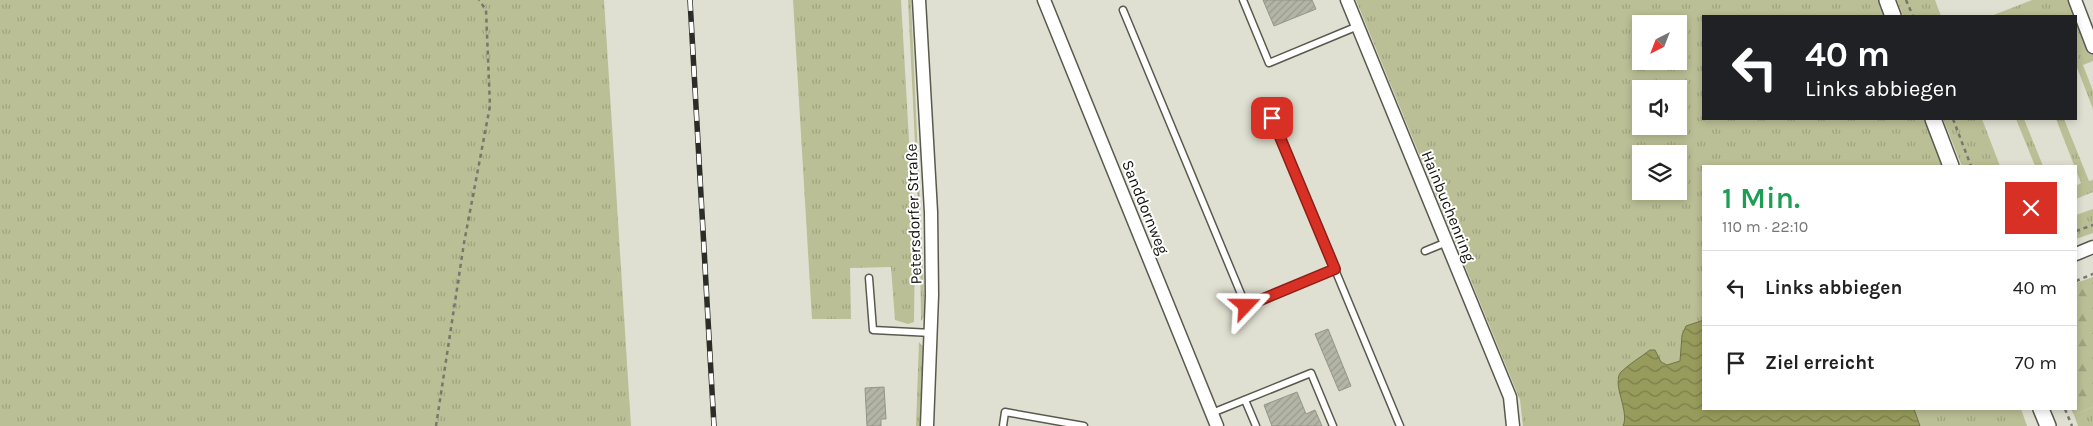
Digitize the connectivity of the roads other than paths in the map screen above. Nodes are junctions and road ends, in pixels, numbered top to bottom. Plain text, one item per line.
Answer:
1 (919, 0) edge
2 (1044, 0) edge
3 (1242, 0) edge
4 (1347, 0) edge
5 (1887, 0) edge
6 (2075, 0) edge
7 (1123, 10) dead end
8 (1893, 15) edge
9 (1358, 26) junction
10 (2091, 38) edge
11 (1272, 118) dead end
12 (1933, 120) edge
13 (1951, 165) edge
14 (1446, 242) junction
15 (2093, 248) edge
16 (1424, 251) dead end
17 (2077, 254) edge
18 (1335, 269) junction
19 (869, 278) dead end
20 (932, 333) junction
21 (1245, 400) junction
22 (2041, 410) edge
23 (1212, 413) junction
24 (927, 426) edge
25 (1003, 426) edge
26 (1084, 426) edge
27 (1217, 426) edge
28 (1256, 426) edge
29 (1333, 426) edge
30 (1400, 426) edge
31 (1513, 426) edge
32 (2048, 426) edge

1 - 20 street, Petersdorfer Straße
2 - 23 street, Sanddornweg
3 - 9 lane
4 - 9 street, Hainbuchenring
5 - 8 street
6 - 10 street
7 - 18 lane
9 - 14 street, Hainbuchenring
11 - 18 lane
12 - 13 street
14 - 16 lane
14 - 31 street, Hainbuchenring
15 - 17 street
18 - 30 lane
19 - 20 lane
20 - 24 street, Petersdorfer Straße
21 - 23 lane
21 - 28 lane
21 - 29 lane
22 - 32 street
23 - 27 street, Sanddornweg
25 - 26 lane

